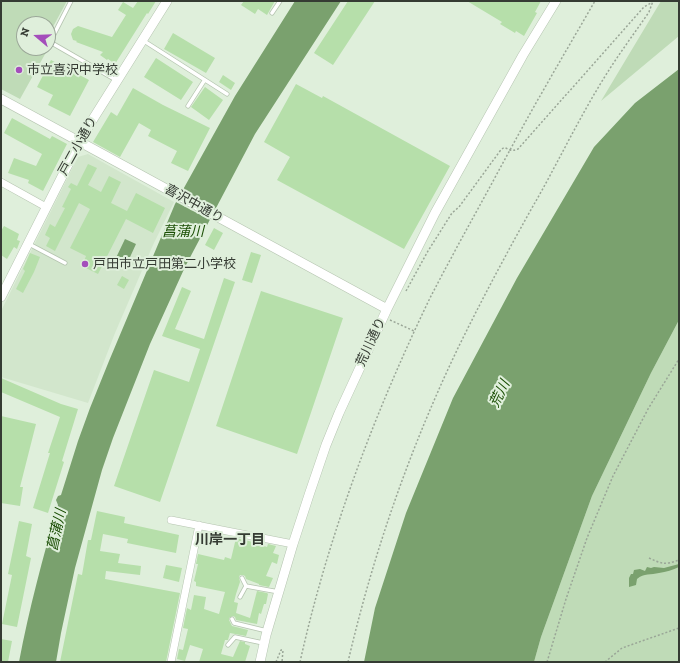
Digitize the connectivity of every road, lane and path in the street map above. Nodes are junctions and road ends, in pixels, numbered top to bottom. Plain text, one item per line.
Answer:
1 (71, 1) edge
2 (167, 1) edge
3 (280, 1) edge
4 (556, 1) edge
5 (595, 1) edge
6 (653, 2) edge
7 (272, 14) dead end
8 (143, 40) junction
9 (117, 80) junction
10 (204, 80) junction
11 (226, 94) dead end
12 (1, 99) edge
13 (188, 106) dead end
14 (79, 141) junction
15 (510, 150) junction
16 (1, 182) edge
17 (46, 207) junction
18 (28, 244) junction
19 (65, 263) dead end
20 (405, 292) dead end
21 (1, 297) edge
22 (385, 312) junction
23 (414, 332) junction
24 (679, 359) edge
25 (171, 520) dead end
26 (200, 525) junction
27 (293, 544) junction
28 (649, 558) dead end
29 (679, 560) edge
30 (242, 578) dead end
31 (246, 586) junction
32 (279, 592) junction
33 (240, 597) dead end
34 (232, 619) dead end
35 (679, 628) edge
36 (267, 631) junction
37 (264, 644) junction
38 (228, 645) dead end
39 (171, 662) edge
40 (260, 662) edge
41 (276, 662) edge
42 (282, 662) edge
43 (300, 662) edge
44 (348, 662) edge
45 (547, 662) edge
46 (605, 662) edge

1 - 9 lane
2 - 8 street, 戸二小通り
3 - 7 lane
4 - 22 street, 荒川通り
5 - 15 path
6 - 15 path
6 - 44 path
8 - 9 street, 戸二小通り
8 - 10 lane
9 - 14 street, 戸二小通り
10 - 11 lane
10 - 13 lane
12 - 14 street, 喜沢中通り
14 - 17 street, 戸二小通り
14 - 22 street, 喜沢中通り
15 - 20 path
15 - 23 path
16 - 17 street
17 - 18 street, 戸二小通り
18 - 19 lane
18 - 21 street, 戸二小通り
22 - 23 path
22 - 27 street, 荒川通り
23 - 43 path
24 - 45 path
25 - 26 street
26 - 27 street
26 - 39 street
27 - 32 street, 荒川通り
28 - 29 path
30 - 31 lane
31 - 32 lane
31 - 33 lane
32 - 36 street, 荒川通り
34 - 36 lane
35 - 46 path
36 - 37 street, 荒川通り
37 - 38 lane
37 - 40 street, 荒川通り
41 - 42 path

